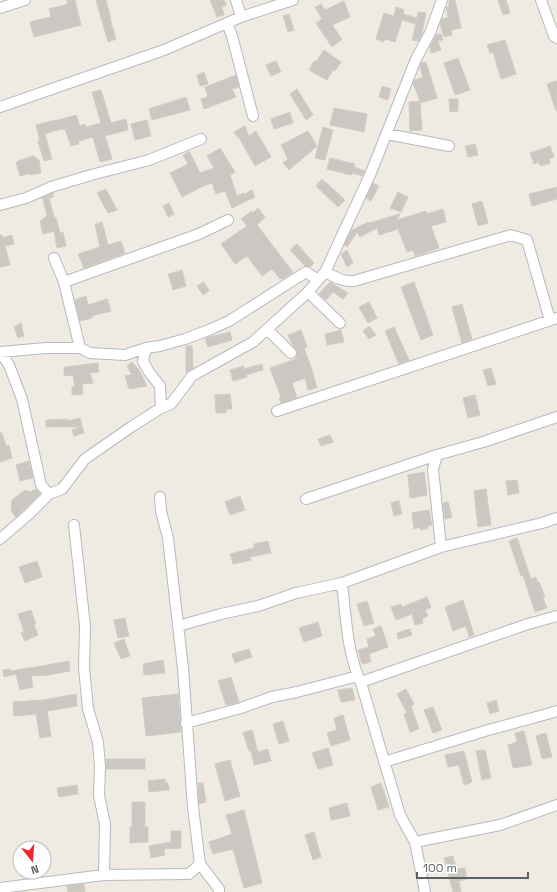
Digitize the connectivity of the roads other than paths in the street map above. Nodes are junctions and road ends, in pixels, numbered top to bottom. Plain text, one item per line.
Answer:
1 (25, 0) edge
2 (236, 0) edge
3 (293, 0) edge
4 (442, 0) edge
5 (540, 0) edge
6 (0, 8) edge
7 (242, 17) junction
8 (227, 23) junction
9 (557, 38) edge
10 (0, 107) edge
11 (253, 116) dead end
12 (387, 134) junction
13 (201, 139) dead end
14 (449, 146) dead end
15 (0, 205) edge
16 (228, 220) dead end
17 (54, 258) dead end
18 (322, 276) junction
19 (64, 282) junction
20 (308, 292) junction
21 (553, 319) edge
22 (340, 323) dead end
23 (267, 329) junction
24 (80, 348) junction
25 (146, 348) junction
26 (0, 352) edge
27 (291, 353) dead end
28 (161, 408) junction
29 (277, 411) dead end
30 (557, 417) edge
31 (437, 455) junction
32 (49, 494) junction
33 (160, 497) dead end
34 (306, 499) dead end
35 (557, 518) edge
36 (74, 525) dead end
37 (0, 539) edge
38 (440, 547) junction
39 (342, 583) junction
40 (557, 616) edge
41 (178, 626) junction
42 (359, 679) junction
43 (557, 710) edge
44 (186, 723) junction
45 (384, 762) junction
46 (557, 805) edge
47 (415, 842) junction
48 (200, 864) junction
49 (104, 875) junction
50 (0, 888) edge
51 (219, 892) edge
52 (425, 892) edge

1 - 6 street
2 - 7 street
3 - 7 street
4 - 12 street
5 - 9 street
7 - 8 street
8 - 10 street
8 - 11 street
12 - 14 street
12 - 18 street
13 - 15 street
16 - 19 street
17 - 19 street
18 - 20 street
18 - 21 street
18 - 25 street
19 - 24 street
20 - 22 street
20 - 23 street
21 - 29 street
23 - 27 street
23 - 28 street
24 - 25 street
24 - 26 street
25 - 28 street
26 - 32 street
28 - 32 street
30 - 31 street
31 - 34 street
31 - 38 street
32 - 37 street
33 - 41 street
35 - 38 street
36 - 49 street
38 - 39 street
39 - 41 street
39 - 42 street
40 - 42 street
41 - 44 street
42 - 44 street
42 - 45 street
43 - 45 street
44 - 48 street
45 - 47 street
46 - 47 street
47 - 52 street
48 - 49 street
48 - 51 street
49 - 50 street

